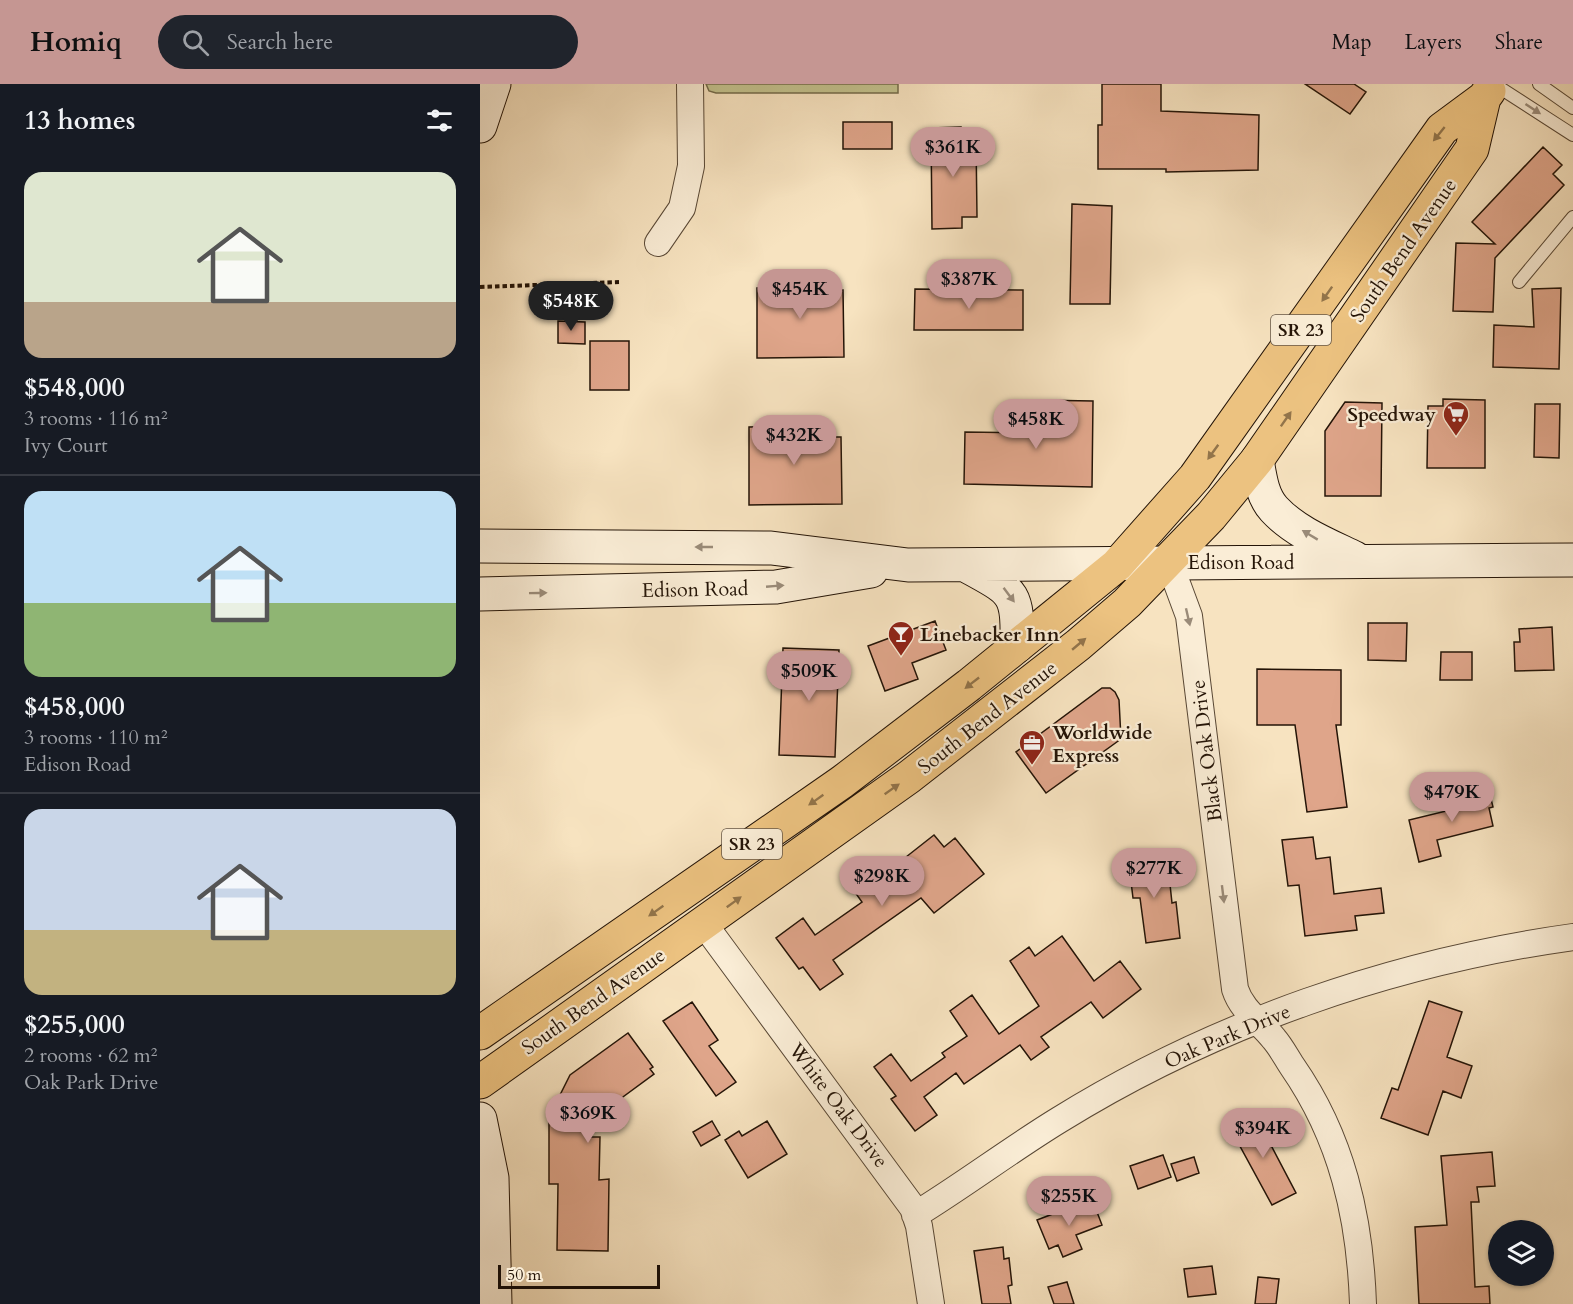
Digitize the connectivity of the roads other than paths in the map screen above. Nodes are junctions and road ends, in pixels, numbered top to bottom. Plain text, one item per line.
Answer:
1 (494, 84) edge
2 (690, 84) edge
3 (1539, 84) edge
4 (1491, 88) edge
5 (1573, 108) edge
6 (480, 126) edge
7 (1573, 135) edge
8 (1573, 218) edge
9 (658, 243) dead end
10 (1519, 282) dead end
11 (1257, 460) junction
12 (480, 546) edge
13 (1573, 560) edge
14 (1362, 561) junction
15 (1169, 562) junction
16 (908, 565) junction
17 (1117, 565) junction
18 (965, 566) junction
19 (480, 594) edge
20 (1017, 646) junction
21 (704, 924) junction
22 (1573, 937) edge
23 (1256, 1022) junction
24 (480, 1033) edge
25 (480, 1082) edge
26 (480, 1119) edge
27 (915, 1215) junction
28 (495, 1304) edge
29 (931, 1304) edge
30 (1363, 1304) edge

1 - 6 main road
2 - 9 street
3 - 5 lane
4 -> 7 lane
11 -> 4 main road, South Bend Avenue / SR 23
4 -> 17 main road, South Bend Avenue / SR 23
8 - 10 lane
14 -> 11 main road
11 - 15 main road, South Bend Avenue / SR 23
16 -> 12 main road, Edison Road
13 - 14 main road, Edison Road
14 - 15 main road, Edison Road
15 - 17 main road, Edison Road
21 -> 15 main road, South Bend Avenue / SR 23
15 -> 23 street, Black Oak Drive
16 - 18 main road, Edison Road
19 -> 16 main road, Edison Road
17 - 18 main road, Edison Road
17 - 20 main road, South Bend Avenue / SR 23
18 -> 20 main road
20 -> 24 main road, South Bend Avenue / SR 23
21 - 25 main road, South Bend Avenue / SR 23
21 - 27 street, White Oak Drive
22 - 23 street, Oak Park Drive
23 - 27 street, Oak Park Drive
23 - 30 street, Black Oak Drive
26 - 28 main road
27 - 29 street, White Oak Drive

